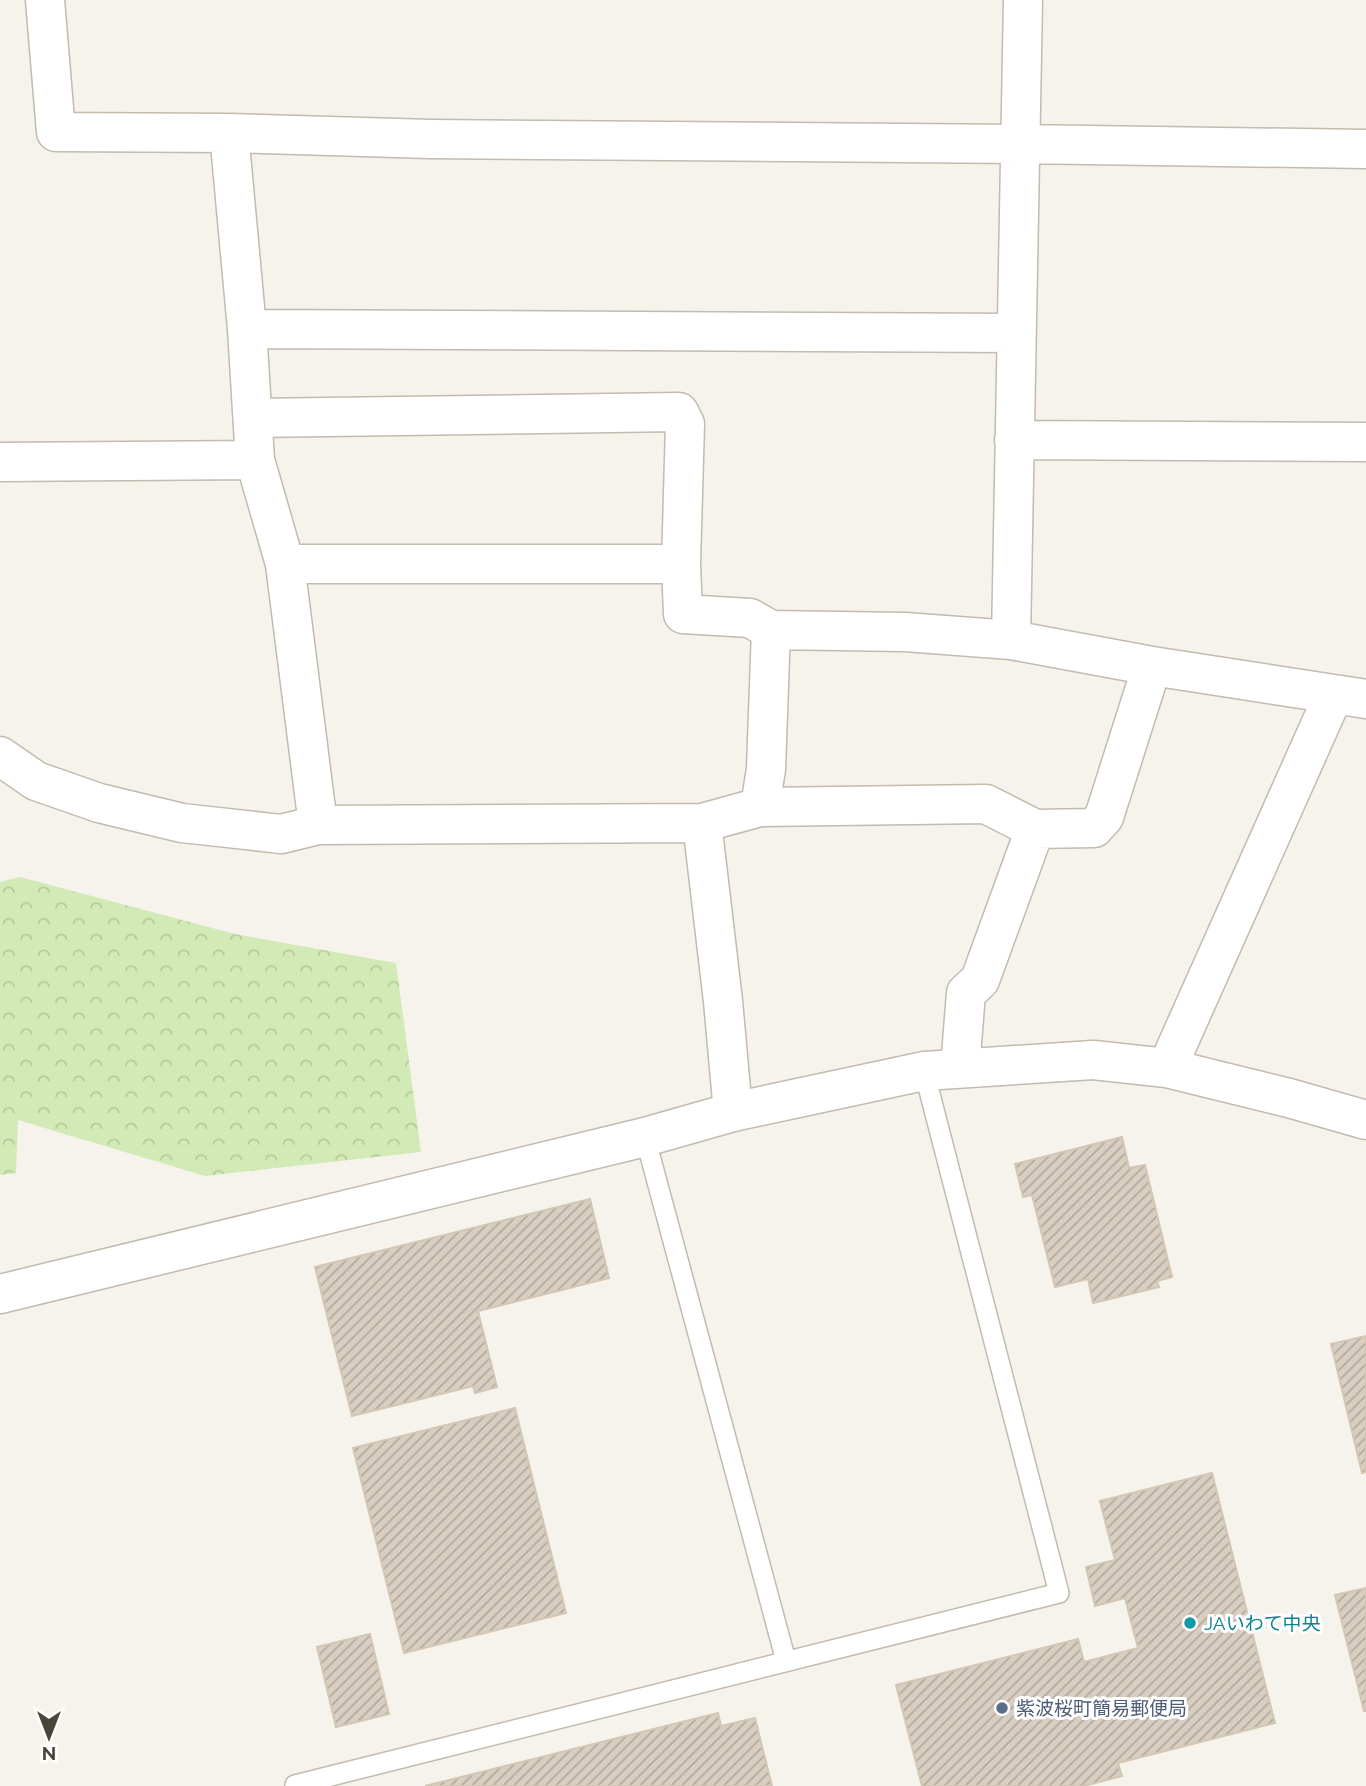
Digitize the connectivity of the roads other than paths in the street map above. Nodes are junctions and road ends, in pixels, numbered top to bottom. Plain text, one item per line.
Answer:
1 (46, 0) edge
2 (1023, 0) edge
3 (229, 133) junction
4 (1020, 144) junction
5 (1366, 149) edge
6 (247, 329) junction
7 (1016, 333) junction
8 (253, 418) junction
9 (1014, 440) junction
10 (1366, 442) edge
11 (255, 460) junction
12 (0, 461) edge
13 (285, 564) junction
14 (681, 564) junction
15 (771, 630) junction
16 (1011, 640) junction
17 (1152, 666) junction
18 (1350, 697) edge
19 (0, 756) edge
20 (760, 807) junction
21 (702, 823) junction
22 (318, 825) junction
23 (1035, 829) junction
24 (1167, 1068) junction
25 (942, 1070) junction
26 (733, 1112) junction
27 (1366, 1120) edge
28 (645, 1137) junction
29 (0, 1294) edge
30 (786, 1661) junction
31 (295, 1785) edge

1 - 3 street
2 - 4 street
3 - 4 street
3 - 6 street
4 - 5 street
4 - 7 street
6 - 7 street
6 - 8 street
7 - 9 street
8 - 11 street
8 - 14 street
9 - 10 street
9 - 16 street
11 - 12 street
11 - 13 street
13 - 14 street
13 - 22 street
14 - 15 street
15 - 16 street
15 - 20 street
16 - 17 street
17 - 18 street
17 - 23 street
18 - 24 street
19 - 22 street
20 - 21 street
20 - 23 street
21 - 22 street
21 - 26 street
23 - 25 street
24 - 25 street
24 - 27 street
25 - 26 street
25 - 30 lane
26 - 28 street
28 - 29 street
28 - 30 lane
30 - 31 lane

